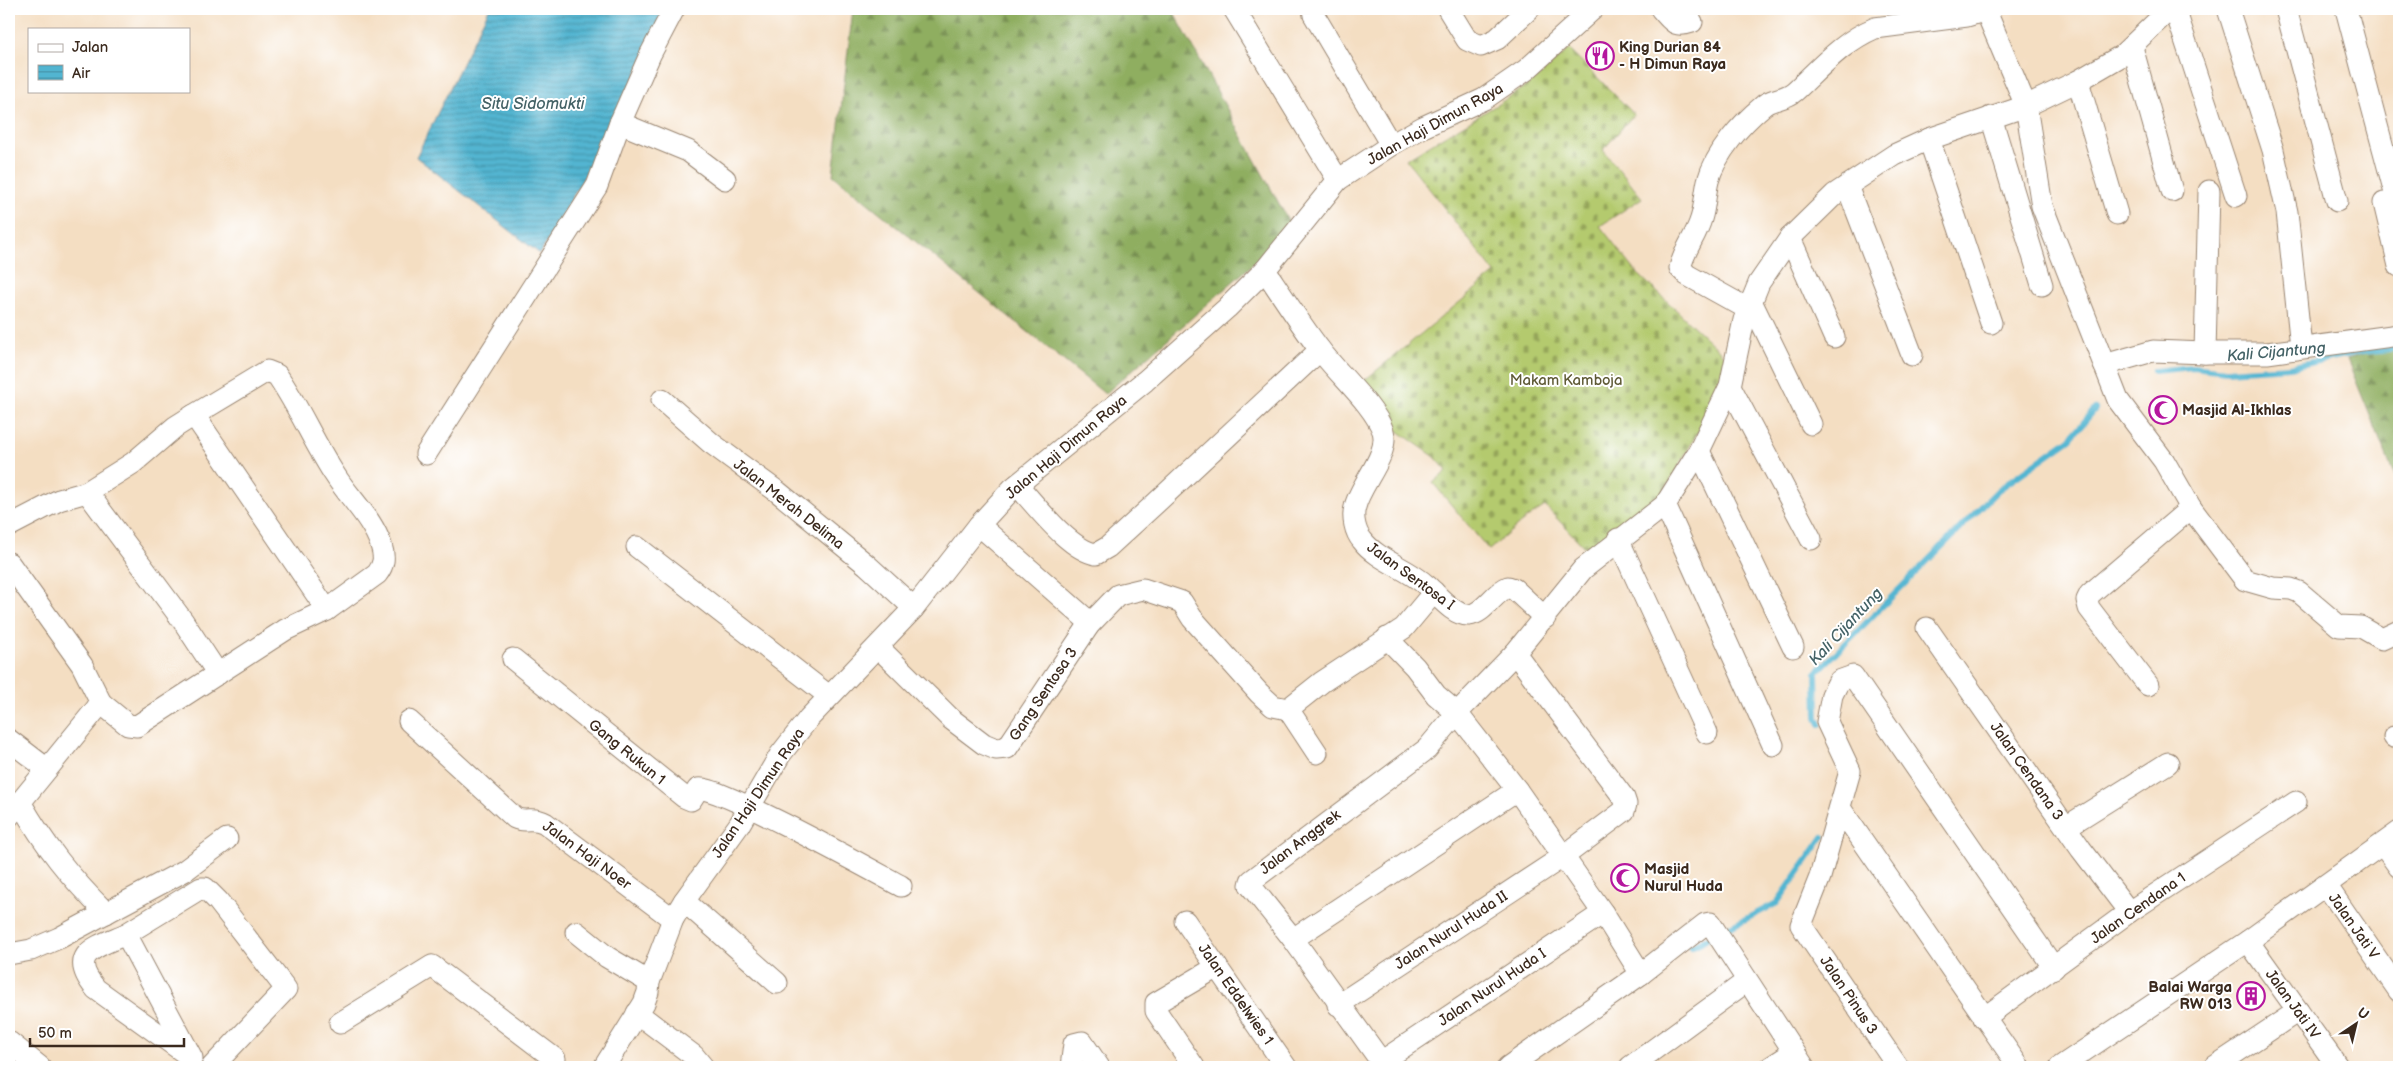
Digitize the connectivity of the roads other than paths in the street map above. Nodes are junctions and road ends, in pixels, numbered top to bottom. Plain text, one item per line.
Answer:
1 (674, 9) edge
2 (1234, 9) edge
3 (1313, 9) edge
4 (1448, 9) edge
5 (1529, 9) edge
6 (1593, 9) edge
7 (1661, 9) edge
8 (1987, 9) edge
9 (2170, 9) edge
10 (2176, 9) edge
11 (2228, 9) edge
12 (2286, 9) edge
13 (2346, 9) edge
14 (1692, 22) dead end
15 (2132, 47) junction
16 (2078, 81) junction
17 (2026, 106) junction
18 (1992, 117) junction
19 (620, 123) junction
20 (1929, 139) junction
21 (1391, 145) junction
22 (725, 179) dead end
23 (1338, 180) junction
24 (1847, 186) junction
25 (2172, 191) dead end
26 (2209, 191) dead end
27 (2236, 196) dead end
28 (2337, 201) dead end
29 (2391, 206) edge
30 (2117, 214) dead end
31 (1790, 238) junction
32 (2399, 266) edge
33 (1265, 270) junction
34 (2042, 285) dead end
35 (1750, 305) junction
36 (1991, 323) dead end
37 (2399, 335) edge
38 (1834, 336) dead end
39 (2301, 347) junction
40 (1320, 350) junction
41 (2205, 353) junction
42 (1912, 355) dead end
43 (2106, 370) junction
44 (1730, 386) junction
45 (662, 400) dead end
46 (194, 415) junction
47 (1811, 424) dead end
48 (1699, 451) junction
49 (426, 454) dead end
50 (1017, 485) junction
51 (87, 492) junction
52 (1665, 505) junction
53 (2191, 508) junction
54 (979, 525) junction
55 (9, 526) edge
56 (1618, 539) junction
57 (1811, 539) dead end
58 (637, 547) dead end
59 (9, 563) edge
60 (1434, 592) junction
61 (914, 608) junction
62 (327, 610) junction
63 (1545, 618) junction
64 (1089, 625) junction
65 (1927, 628) dead end
66 (2399, 631) edge
67 (1387, 638) junction
68 (878, 647) junction
69 (1793, 647) dead end
70 (1515, 654) junction
71 (513, 659) dead end
72 (218, 674) junction
73 (2148, 685) dead end
74 (829, 696) junction
75 (101, 703) junction
76 (1447, 705) junction
77 (1288, 709) junction
78 (409, 721) dead end
79 (1708, 733) dead end
80 (9, 740) edge
81 (1773, 745) dead end
82 (1317, 753) dead end
83 (2168, 763) dead end
84 (47, 769) junction
85 (1517, 790) junction
86 (2296, 802) dead end
87 (749, 807) junction
88 (1840, 808) junction
89 (15, 809) edge
90 (2066, 827) junction
91 (2391, 838) edge
92 (227, 839) dead end
93 (1564, 856) junction
94 (2399, 867) edge
95 (901, 886) dead end
96 (2326, 886) junction
97 (684, 901) junction
98 (2129, 912) junction
99 (106, 913) junction
100 (1603, 913) junction
101 (673, 919) junction
102 (1185, 921) dead end
103 (576, 932) dead end
104 (126, 934) junction
105 (1293, 939) junction
106 (2248, 941) junction
107 (9, 954) edge
108 (1217, 967) junction
109 (2054, 968) junction
110 (1641, 974) junction
111 (1747, 981) junction
112 (649, 982) junction
113 (777, 983) dead end
114 (2399, 991) edge
115 (1338, 1005) junction
116 (2298, 1011) junction
117 (637, 1013) junction
118 (1984, 1018) junction
119 (340, 1023) dead end
120 (9, 1042) edge
121 (555, 1059) dead end
122 (1799, 1060) edge
123 (199, 1063) edge
124 (1383, 1064) edge
125 (2226, 1064) edge
126 (40, 1067) edge
127 (212, 1067) edge
128 (604, 1067) edge
129 (703, 1067) edge
130 (1071, 1067) edge
131 (1099, 1067) edge
132 (1194, 1067) edge
133 (1286, 1067) edge
134 (1508, 1067) edge
135 (1630, 1067) edge
136 (1771, 1067) edge
137 (1898, 1067) edge
138 (2019, 1067) edge
139 (2060, 1067) edge
140 (2338, 1067) edge

1 - 19 street
2 - 23 street
3 - 21 street
4 - 5 street
6 - 21 street, Jalan Haji Dimun Raya
7 - 14 street
8 - 17 street
8 - 35 street
9 - 15 street
10 - 27 street
11 - 39 street
12 - 28 street
13 - 29 street
15 - 16 street
15 - 25 street
16 - 17 street
16 - 30 street
17 - 18 street
17 - 43 street
18 - 20 street
18 - 34 street
19 - 22 street
19 - 49 street
20 - 24 street
20 - 36 street
21 - 23 street, Jalan Haji Dimun Raya
23 - 33 street, Jalan Haji Dimun Raya
24 - 31 street
24 - 42 street
26 - 41 street
29 - 32 street
31 - 35 street
31 - 38 street
33 - 40 street, Jalan Sentosa I
33 - 50 street, Jalan Haji Dimun Raya
35 - 44 street
35 - 47 street
37 - 39 street
39 - 41 street
40 - 50 street
40 - 60 street, Jalan Sentosa I
41 - 43 street
43 - 53 street
44 - 48 street
44 - 57 street
45 - 61 street, Jalan Merah Delima
46 - 51 street
46 - 62 street
46 - 62 street
48 - 52 street
48 - 69 street
50 - 54 street, Jalan Haji Dimun Raya
51 - 55 street
51 - 72 street
52 - 56 street
52 - 81 street
53 - 66 street
53 - 73 street
54 - 61 street, Jalan Haji Dimun Raya
54 - 64 street
56 - 63 street
56 - 79 street
58 - 74 street
59 - 75 street
60 - 63 street, Jalan Sentosa I
60 - 67 street
61 - 68 street, Jalan Haji Dimun Raya
62 - 72 street
63 - 70 street
64 - 68 street, Gang Sentosa 3
64 - 77 street
65 - 90 street, Jalan Cendana 3
67 - 76 street
67 - 77 street
68 - 74 street, Jalan Haji Dimun Raya
70 - 76 street
70 - 93 street, Jalan Nurul Huda II
71 - 87 street, Gang Rukun 1
72 - 75 street
74 - 87 street, Jalan Haji Dimun Raya
75 - 84 street
76 - 85 street
76 - 105 street, Jalan Anggrek
77 - 82 street
78 - 101 street, Jalan Haji Noer
80 - 84 street
83 - 90 street
84 - 89 street
85 - 93 street
85 - 105 street
86 - 98 street, Jalan Cendana 1
87 - 95 street
87 - 97 street, Jalan Haji Dimun Raya
88 - 109 street
88 - 118 street
88 - 137 street, Jalan Pinus 3
89 - 99 street
90 - 98 street, Jalan Cendana 3
91 - 94 street
91 - 96 street
92 - 99 street
93 - 100 street
93 - 115 street, Jalan Nurul Huda II
96 - 106 street
96 - 114 street, Jalan Jati V
97 - 101 street, Jalan Haji Dimun Raya
97 - 113 street
98 - 109 street, Jalan Cendana 1
99 - 107 street
100 - 110 street
100 - 124 street, Jalan Nurul Huda I
101 - 112 street, Jalan Haji Dimun Raya
102 - 108 street, Jalan Eddelwies 1
103 - 112 street
104 - 123 street
104 - 123 street
104 - 127 street
105 - 115 street, Jalan Anggrek
106 - 116 street, Jalan Jati IV
106 - 139 street
108 - 132 street
108 - 133 street, Jalan Eddelwies 1
109 - 118 street, Jalan Cendana 1
110 - 111 street
110 - 134 street
111 - 122 street
111 - 135 street
112 - 117 street, Jalan Haji Dimun Raya
115 - 124 street, Jalan Anggrek
116 - 125 street
116 - 140 street, Jalan Jati IV
117 - 128 street, Jalan Haji Dimun Raya
117 - 129 street
118 - 138 street
119 - 121 street
120 - 126 street
122 - 136 street
130 - 131 street

